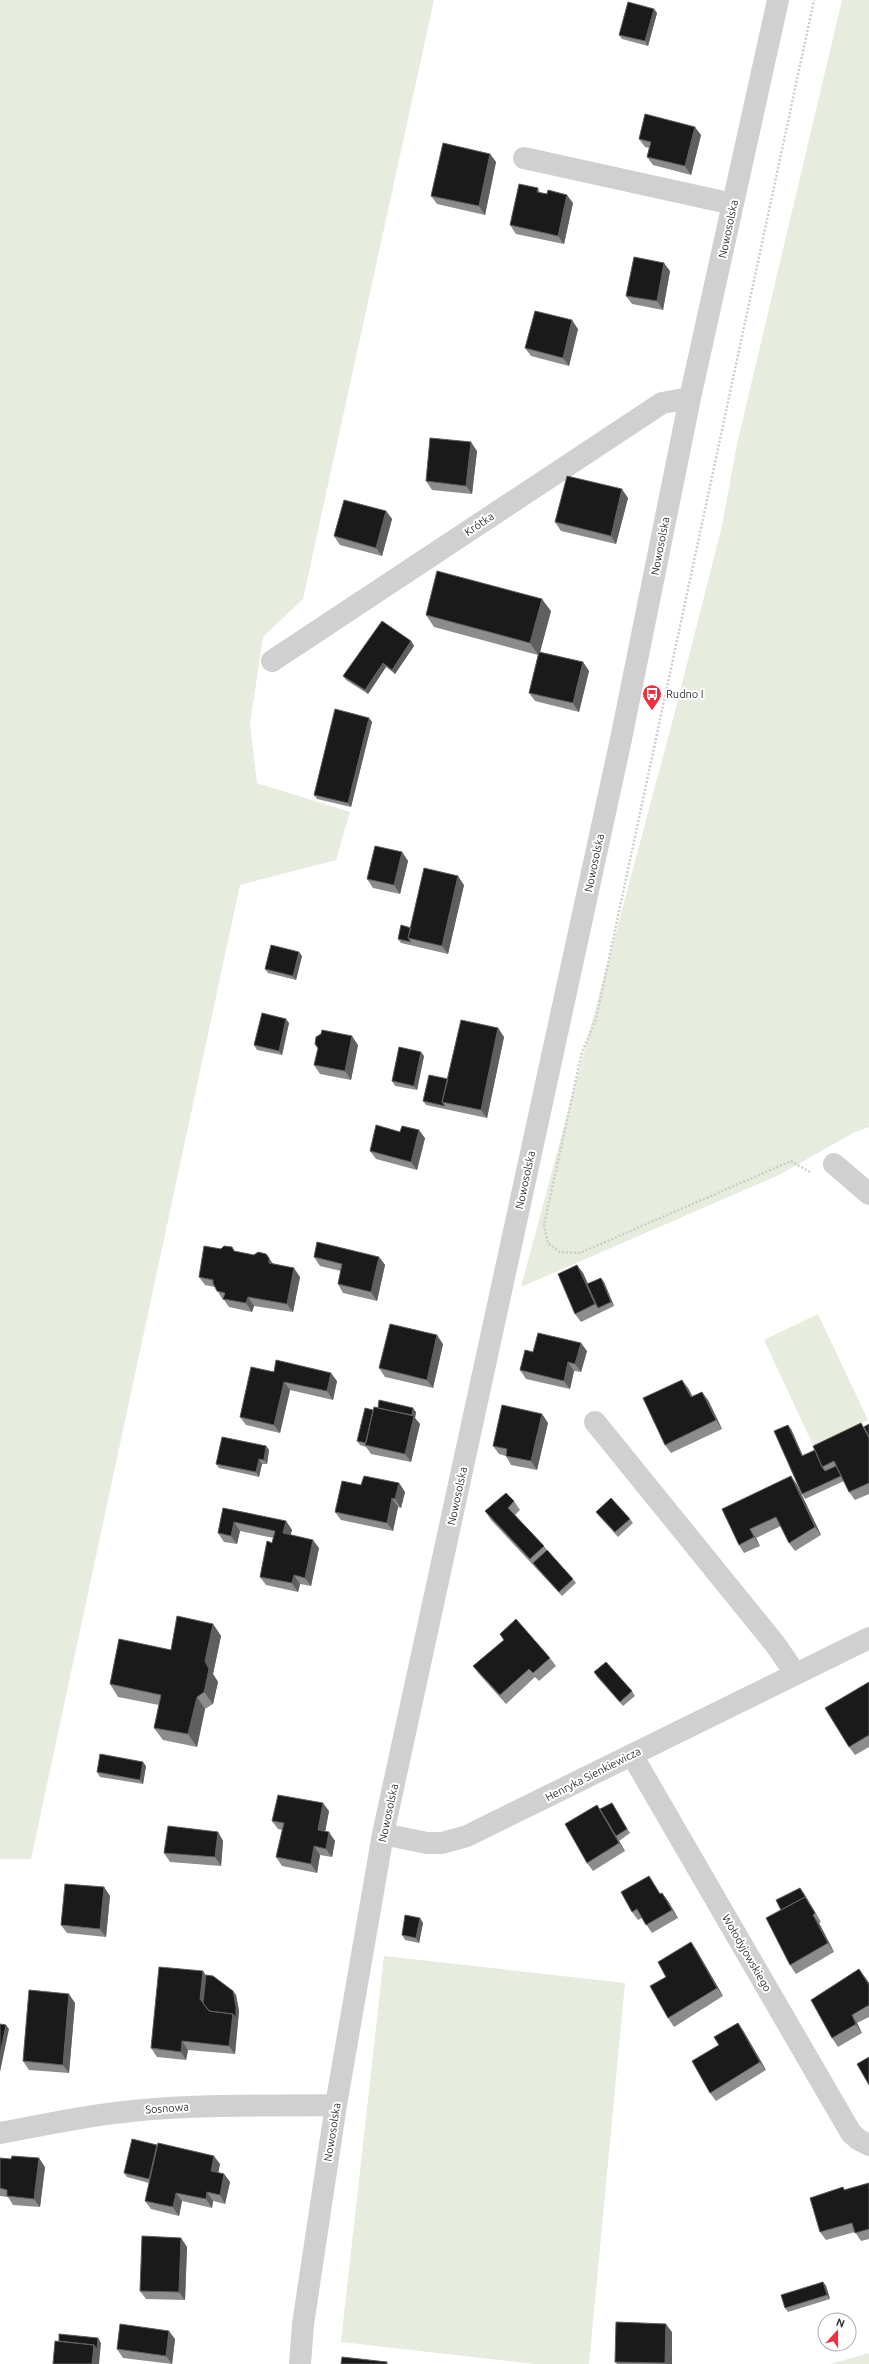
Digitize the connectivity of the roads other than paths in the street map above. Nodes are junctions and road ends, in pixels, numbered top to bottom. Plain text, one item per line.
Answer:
1 (778, 0) edge
2 (524, 158) dead end
3 (733, 204) junction
4 (690, 398) junction
5 (272, 661) dead end
6 (834, 1164) road end
7 (869, 1194) edge
8 (595, 1422) dead end
9 (869, 1638) edge
10 (795, 1673) junction
11 (632, 1755) junction
12 (383, 1834) junction
13 (336, 2105) junction
14 (0, 2133) edge
15 (869, 2145) edge
16 (300, 2364) edge

1 - 3 street, Nowosolska
2 - 3 street
3 - 4 street, Nowosolska
4 - 5 street, Krótka
4 - 12 street, Nowosolska
6 - 7 street
8 - 10 street
9 - 10 street, Henryka Sienkiewicza
10 - 11 street, Henryka Sienkiewicza
11 - 12 street, Henryka Sienkiewicza
11 - 15 street, Wołodyjowskiego
12 - 13 street, Nowosolska
13 - 14 street, Sosnowa
13 - 16 street, Nowosolska

